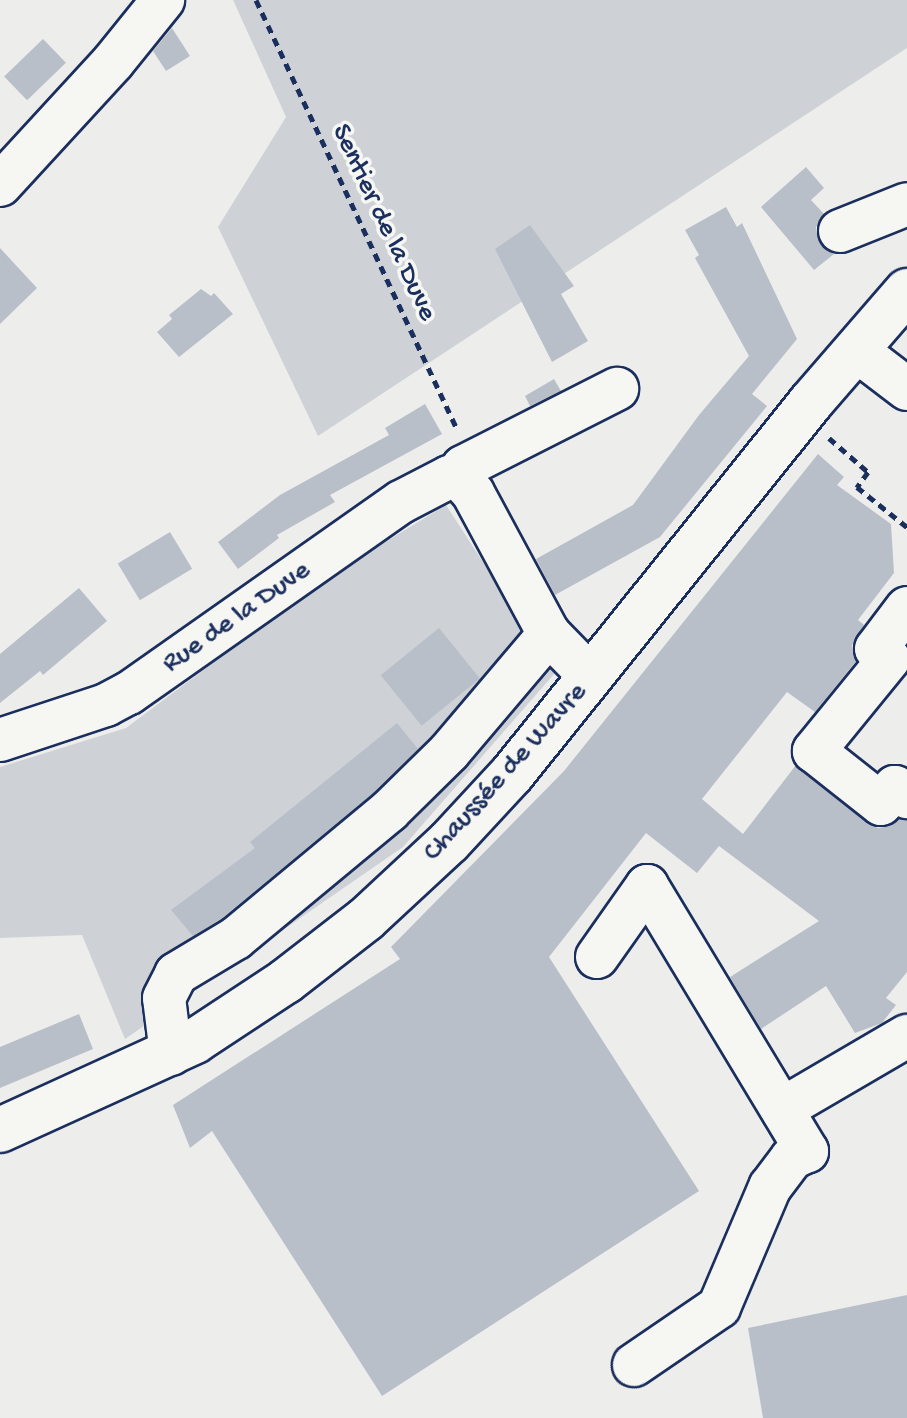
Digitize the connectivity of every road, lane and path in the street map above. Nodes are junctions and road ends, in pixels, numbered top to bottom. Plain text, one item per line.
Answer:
1 (163, 0) edge
2 (256, 0) edge
3 (0, 185) edge
4 (907, 204) edge
5 (840, 231) dead end
6 (907, 291) edge
7 (856, 350) junction
8 (617, 389) dead end
9 (907, 389) edge
10 (801, 414) junction
11 (462, 474) junction
12 (907, 527) edge
13 (907, 608) edge
14 (549, 634) junction
15 (591, 677) junction
16 (0, 740) edge
17 (907, 797) edge
18 (597, 957) dead end
19 (907, 1036) edge
20 (171, 1054) junction
21 (782, 1109) junction
22 (0, 1130) edge
23 (634, 1365) dead end

1 - 3 street
2 - 11 path, Sentier de la Duve
4 - 5 street
6 - 7 main road, Chaussée de Wavre
7 - 9 street
7 - 10 main road, Chaussée de Wavre
8 - 11 street, Rue de la Duve
10 - 12 path
10 - 15 main road, Chaussée de Wavre
11 - 14 street
11 - 16 street, Rue de la Duve
13 - 17 street
14 - 15 street
14 - 20 street
15 - 20 main road, Chaussée de Wavre
18 - 21 street
19 - 21 street
20 - 22 main road, Chaussée de Wavre
21 - 23 street

